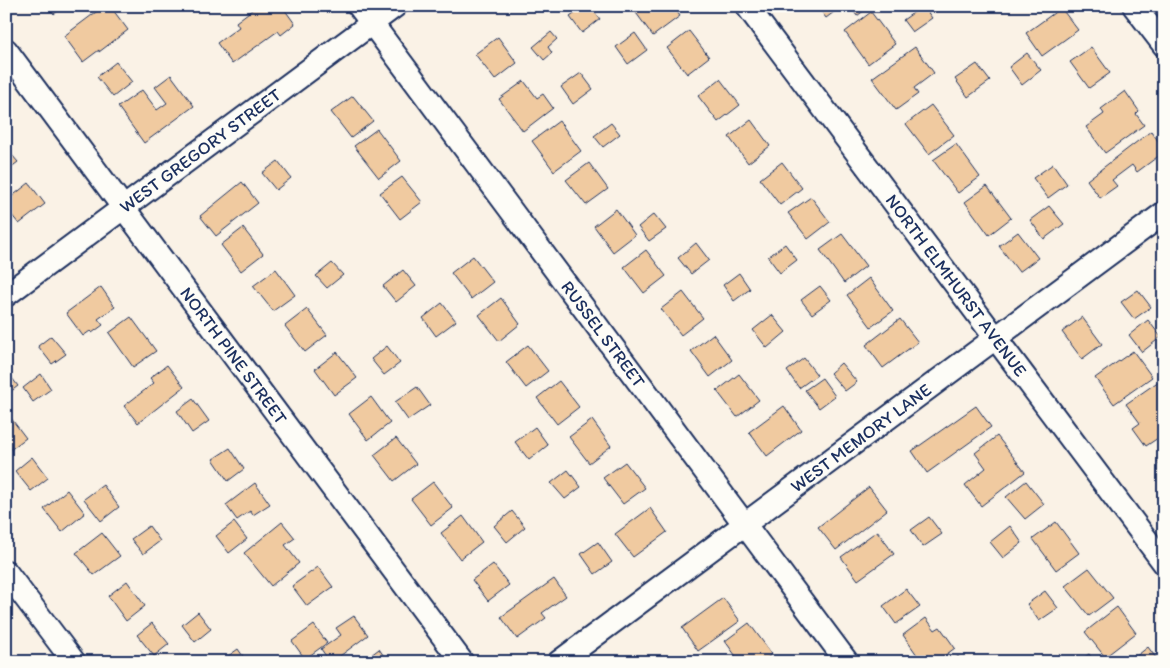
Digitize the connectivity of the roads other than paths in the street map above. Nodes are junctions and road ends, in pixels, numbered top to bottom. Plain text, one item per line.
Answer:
1 (395, 6) edge
2 (747, 6) edge
3 (1134, 6) edge
4 (365, 15) edge
5 (1164, 46) edge
6 (6, 50) edge
7 (125, 208) junction
8 (1164, 213) edge
9 (6, 296) edge
10 (995, 338) junction
11 (745, 524) junction
12 (1164, 563) edge
13 (6, 572) edge
14 (74, 662) edge
15 (462, 662) edge
16 (559, 662) edge
17 (847, 662) edge

1 - 4 street, WEST GREGORY STREET
2 - 10 street, NORTH ELMHURST AVENUE
3 - 5 street
4 - 7 street, WEST GREGORY STREET
4 - 11 street, RUSSEL STREET
6 - 7 street, NORTH PINE STREET
7 - 9 street, WEST GREGORY STREET
7 - 15 street, NORTH PINE STREET
8 - 10 street, WEST MEMORY LANE
10 - 11 street, WEST MEMORY LANE
10 - 12 street, NORTH ELMHURST AVENUE
11 - 16 street, WEST MEMORY LANE
11 - 17 street, RUSSEL STREET
13 - 14 street

